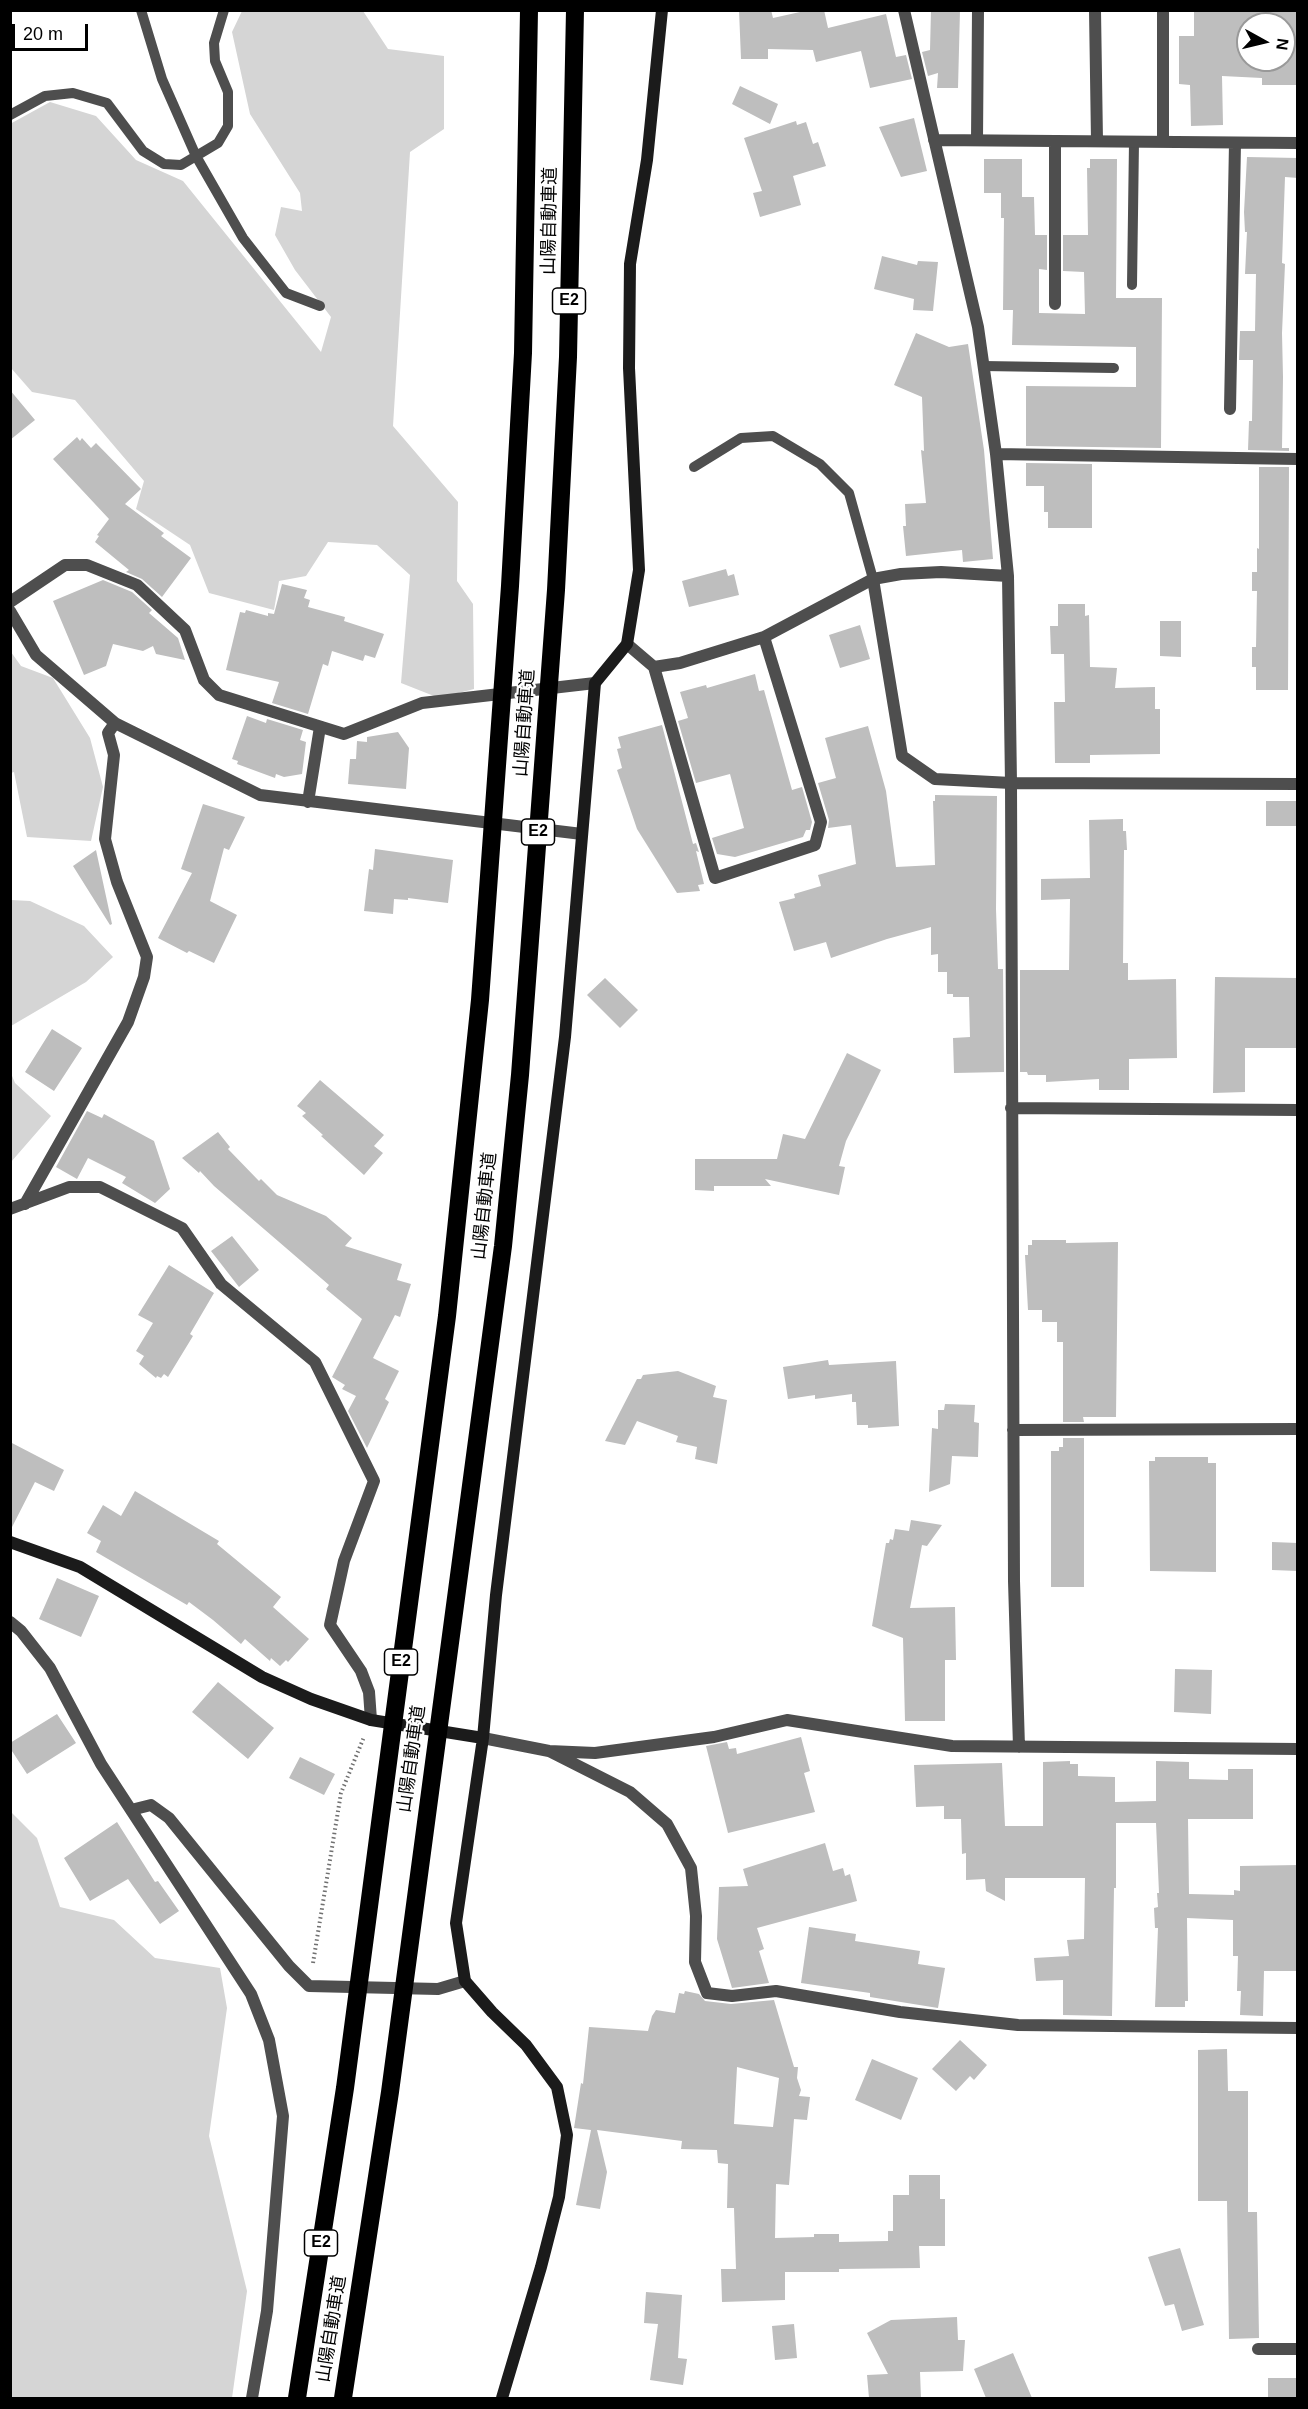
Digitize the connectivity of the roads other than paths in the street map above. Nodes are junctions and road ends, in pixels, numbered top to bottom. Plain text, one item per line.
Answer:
1 (141, 10) edge
2 (224, 10) edge
3 (529, 10) edge
4 (575, 10) edge
5 (662, 10) edge
6 (904, 10) edge
7 (978, 10) edge
8 (1095, 10) edge
9 (1163, 10) edge
10 (10, 115) edge
11 (933, 140) junction
12 (977, 140) junction
13 (1055, 141) junction
14 (1096, 141) junction
15 (1134, 142) junction
16 (1163, 142) junction
17 (1235, 143) junction
18 (1298, 143) edge
19 (196, 156) junction
20 (1132, 285) dead end
21 (1055, 304) dead end
22 (320, 306) dead end
23 (983, 366) junction
24 (1114, 368) dead end
25 (1230, 409) dead end
26 (996, 454) junction
27 (1298, 459) edge
28 (694, 466) dead end
29 (1008, 576) junction
30 (873, 579) junction
31 (10, 602) edge
32 (10, 611) edge
33 (764, 637) junction
34 (627, 645) junction
35 (654, 667) junction
36 (595, 683) junction
37 (115, 723) junction
38 (320, 727) junction
39 (1011, 783) junction
40 (1298, 784) edge
41 (308, 802) junction
42 (582, 834) junction
43 (1011, 1108) junction
44 (1298, 1110) edge
45 (25, 1204) junction
46 (10, 1209) edge
47 (1298, 1429) edge
48 (1013, 1430) junction
49 (10, 1542) edge
50 (10, 1622) edge
51 (370, 1720) junction
52 (483, 1738) junction
53 (1019, 1747) junction
54 (1298, 1749) edge
55 (549, 1751) junction
56 (131, 1810) junction
57 (465, 1981) junction
58 (1298, 2028) edge
59 (1258, 2349) dead end
60 (1298, 2349) edge
61 (252, 2398) edge
62 (297, 2398) edge
63 (343, 2398) edge
64 (502, 2398) edge

1 - 19 lane
2 - 19 lane
3 - 62 highway, 山陽自動車道 / E2
4 - 63 highway, 山陽自動車道 / E2
5 - 34 street
6 - 11 street
7 - 12 street
8 - 14 street
9 - 16 street
10 - 19 lane
11 - 12 street
11 - 23 street
12 - 13 street
13 - 14 street
13 - 21 street
14 - 15 street
15 - 16 street
15 - 20 lane
16 - 17 street
17 - 18 street
17 - 25 street
19 - 22 lane
23 - 24 lane
23 - 26 street
26 - 27 street
26 - 29 street
28 - 30 lane
29 - 30 street
29 - 39 street
30 - 33 street
30 - 39 street
31 - 38 street
32 - 37 street
33 - 35 street
33 - 35 street
34 - 35 street
34 - 36 street
36 - 38 street
36 - 42 street
37 - 41 street
37 - 45 street
38 - 41 street
39 - 40 street
39 - 43 street
41 - 42 street
42 - 52 street
43 - 44 street
43 - 48 street
45 - 46 street
45 - 51 street
47 - 48 street
48 - 53 street
49 - 51 street
50 - 56 street
51 - 52 street
52 - 55 street
52 - 57 street
53 - 54 street
53 - 55 street
55 - 58 street
56 - 57 street
56 - 61 street
57 - 64 street
59 - 60 street

